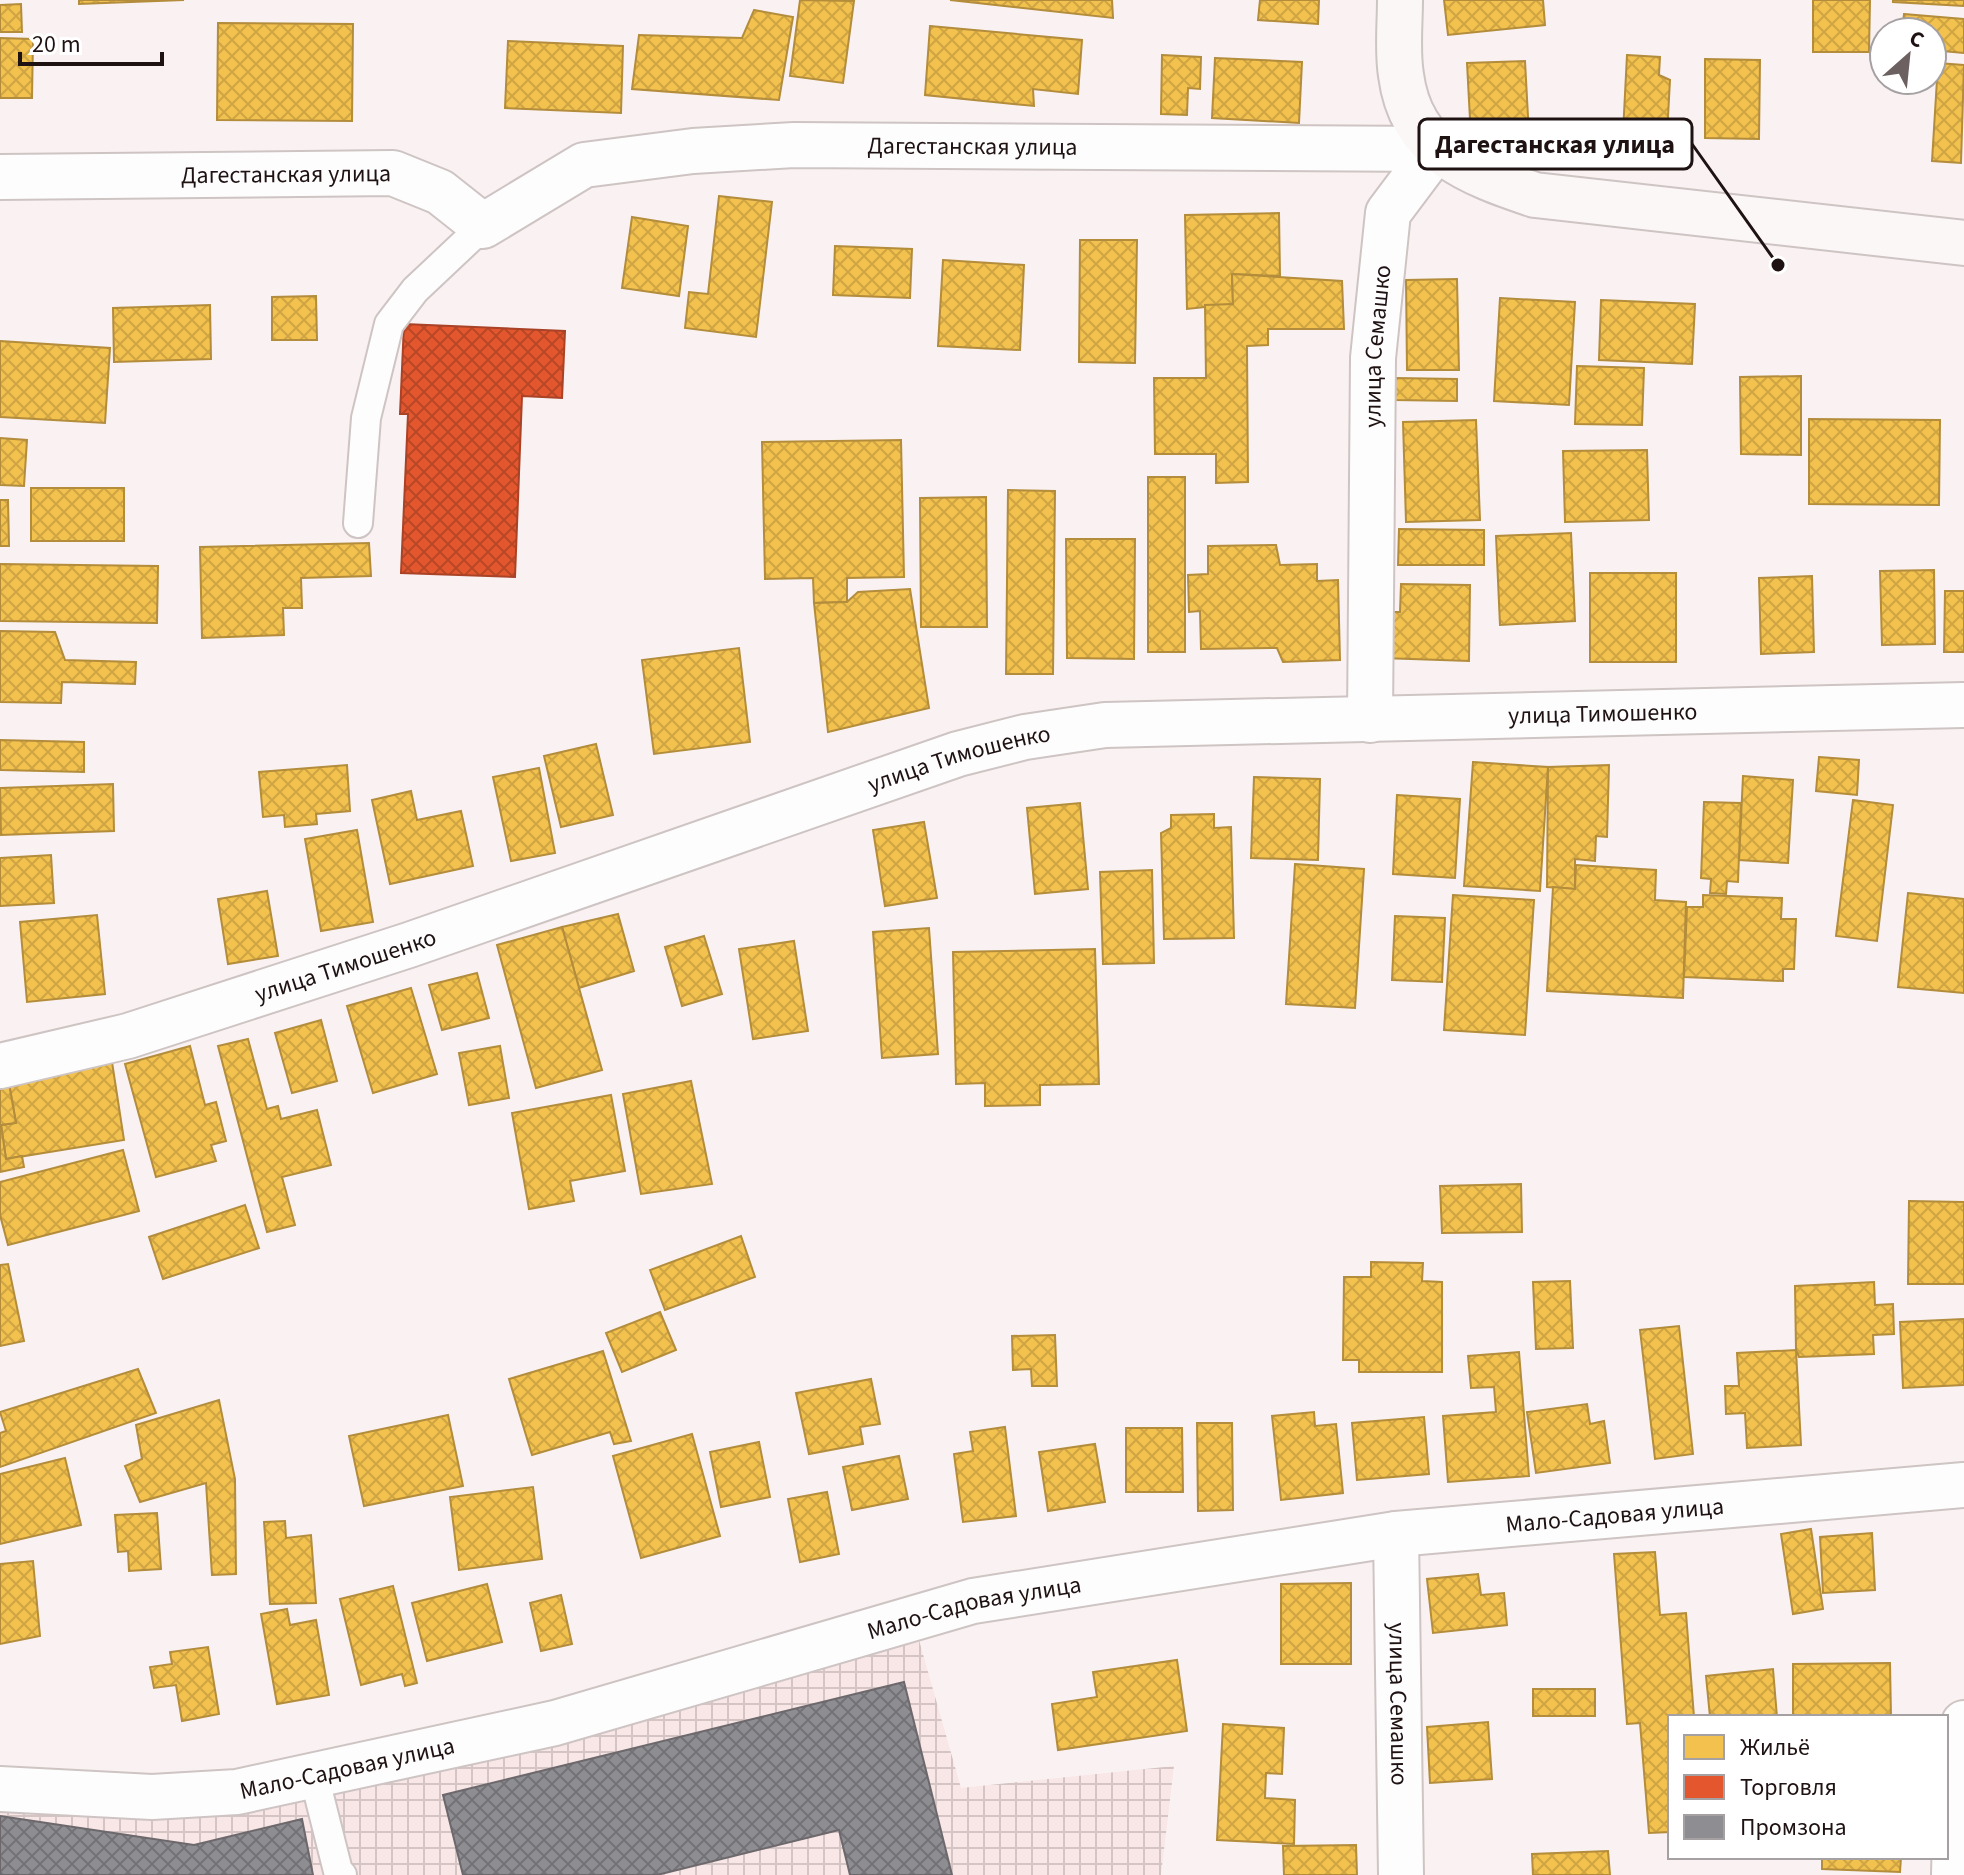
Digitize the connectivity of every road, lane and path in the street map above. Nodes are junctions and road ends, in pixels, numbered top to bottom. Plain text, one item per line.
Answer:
1 (1400, 0) edge
2 (1436, 149) junction
3 (0, 177) edge
4 (483, 226) junction
5 (1964, 243) edge
6 (358, 523) dead end
7 (1964, 705) edge
8 (1370, 720) junction
9 (0, 1066) edge
10 (1964, 1485) edge
11 (1396, 1534) junction
12 (1964, 1723) edge
13 (314, 1776) junction
14 (0, 1789) edge
15 (342, 1875) edge
16 (1401, 1875) edge
17 (1954, 1875) edge

1 - 2 street
2 - 4 street, Дагестанская улица
2 - 5 street
2 - 8 street, улица Семашко
3 - 4 street, Дагестанская улица
4 - 6 lane
7 - 8 street, улица Тимошенко
8 - 9 street, улица Тимошенко
10 - 11 street, Мало-Садовая улица
11 - 13 street, Мало-Садовая улица
11 - 16 street, улица Семашко
12 - 17 street
13 - 14 street, Мало-Садовая улица
13 - 15 lane

